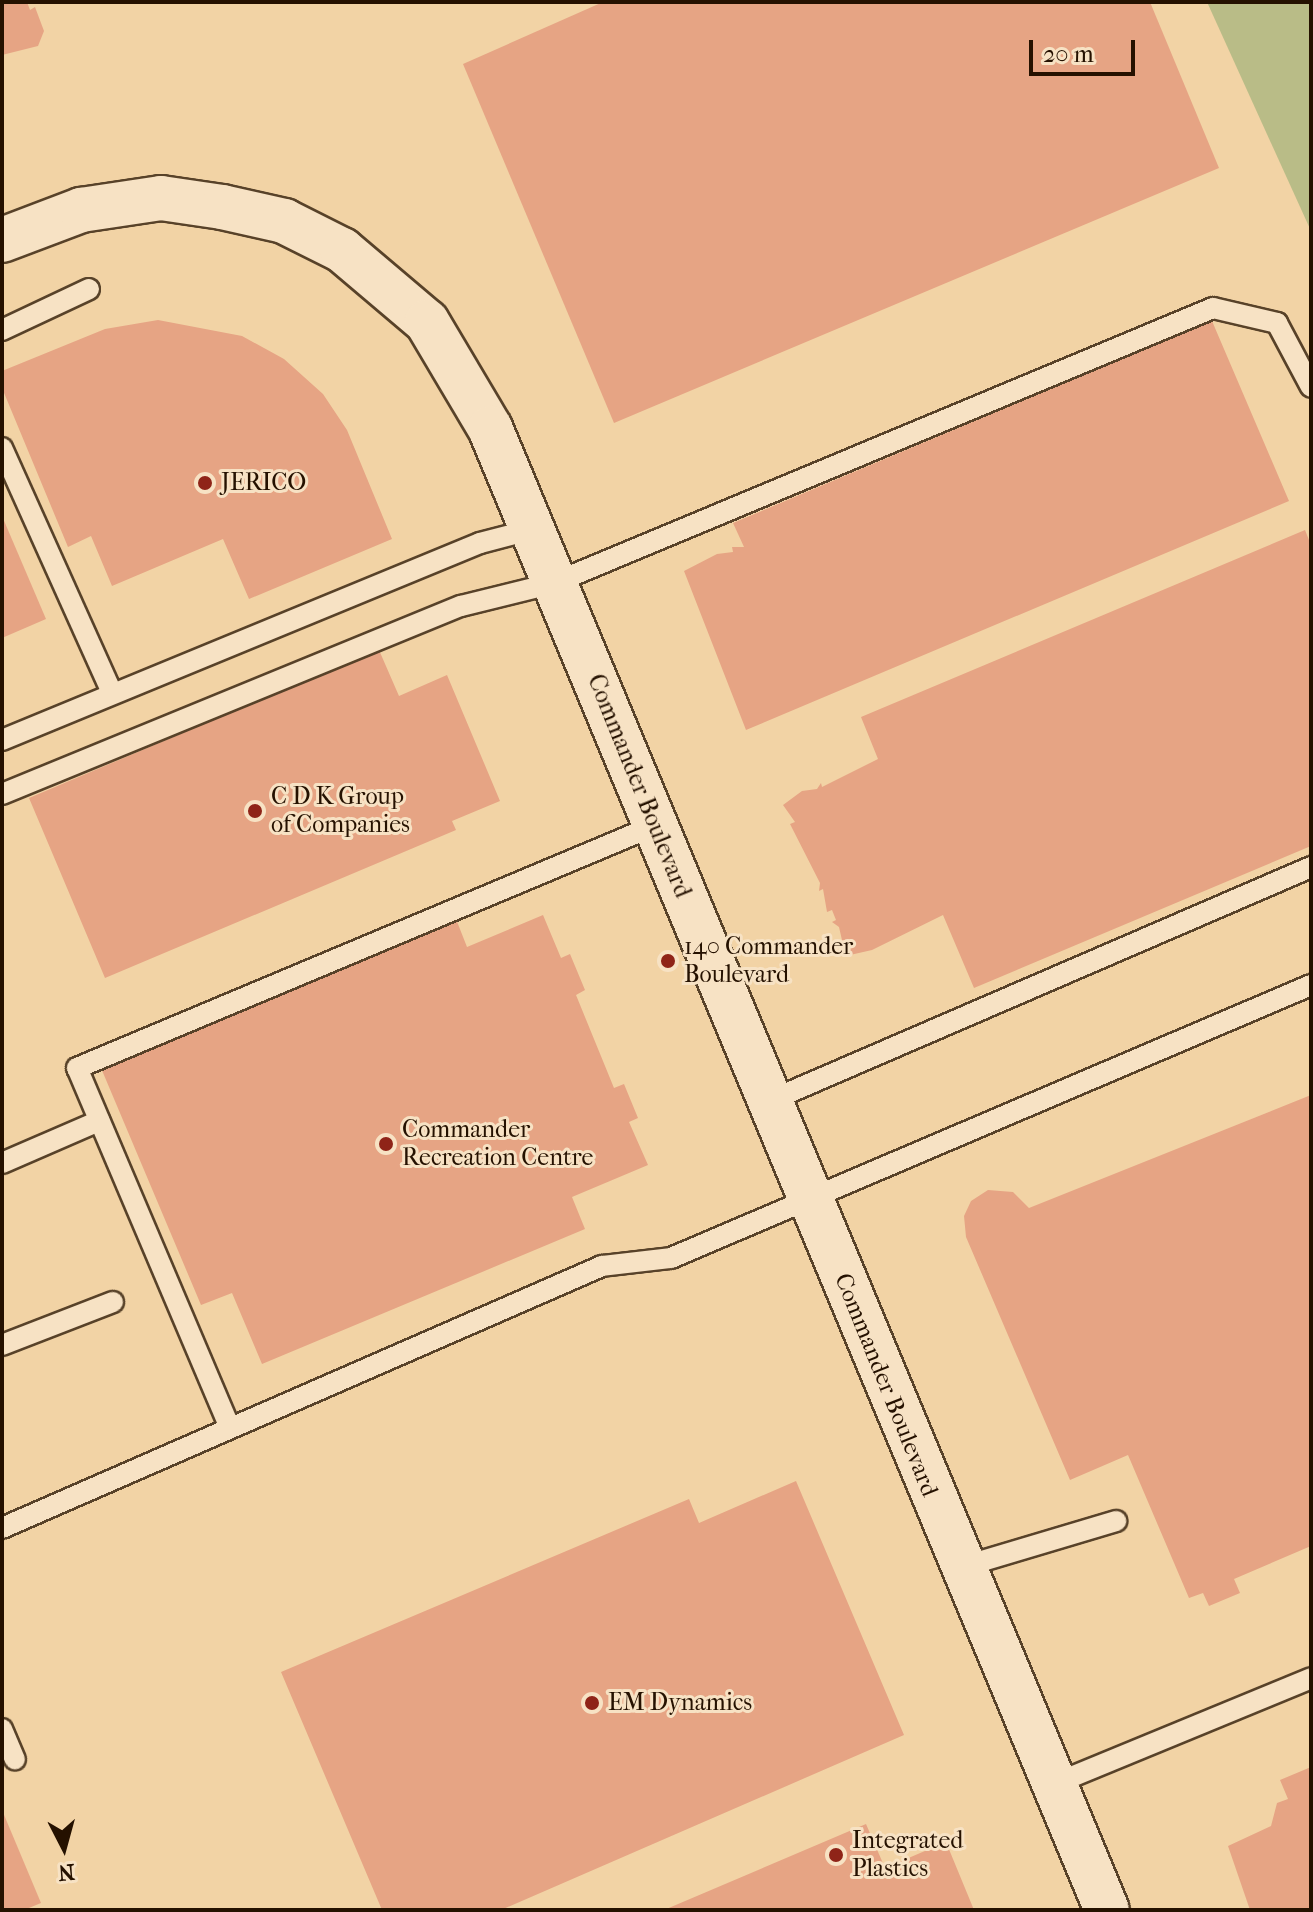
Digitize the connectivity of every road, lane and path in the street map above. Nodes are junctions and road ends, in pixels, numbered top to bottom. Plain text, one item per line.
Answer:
1 (2, 240) edge
2 (89, 289) dead end
3 (2, 330) edge
4 (1311, 387) edge
5 (2, 448) edge
6 (530, 530) junction
7 (554, 583) junction
8 (111, 691) junction
9 (2, 740) edge
10 (2, 794) edge
11 (656, 825) junction
12 (1311, 867) edge
13 (1311, 985) edge
14 (767, 1102) junction
15 (99, 1121) junction
16 (2, 1163) edge
17 (808, 1196) junction
18 (113, 1302) dead end
19 (2, 1345) edge
20 (230, 1428) junction
21 (1116, 1521) dead end
22 (2, 1528) edge
23 (962, 1567) junction
24 (1311, 1678) edge
25 (2, 1729) edge
26 (15, 1759) dead end
27 (1052, 1785) junction
28 (1107, 1910) edge

1 - 6 street, Commander Boulevard
2 - 3 lane
4 - 7 lane
5 - 8 lane
6 - 7 street, Commander Boulevard
6 - 8 lane
7 - 10 lane
7 - 11 street, Commander Boulevard
8 - 9 lane
11 - 14 street, Commander Boulevard
11 - 15 lane
12 - 14 lane
13 - 17 lane
14 - 17 street, Commander Boulevard
15 - 16 lane
15 - 20 lane
17 - 20 lane
17 - 23 street, Commander Boulevard
18 - 19 lane
20 - 22 lane
21 - 23 lane
23 - 27 street, Commander Boulevard
24 - 27 lane
25 - 26 lane
27 - 28 street, Commander Boulevard

